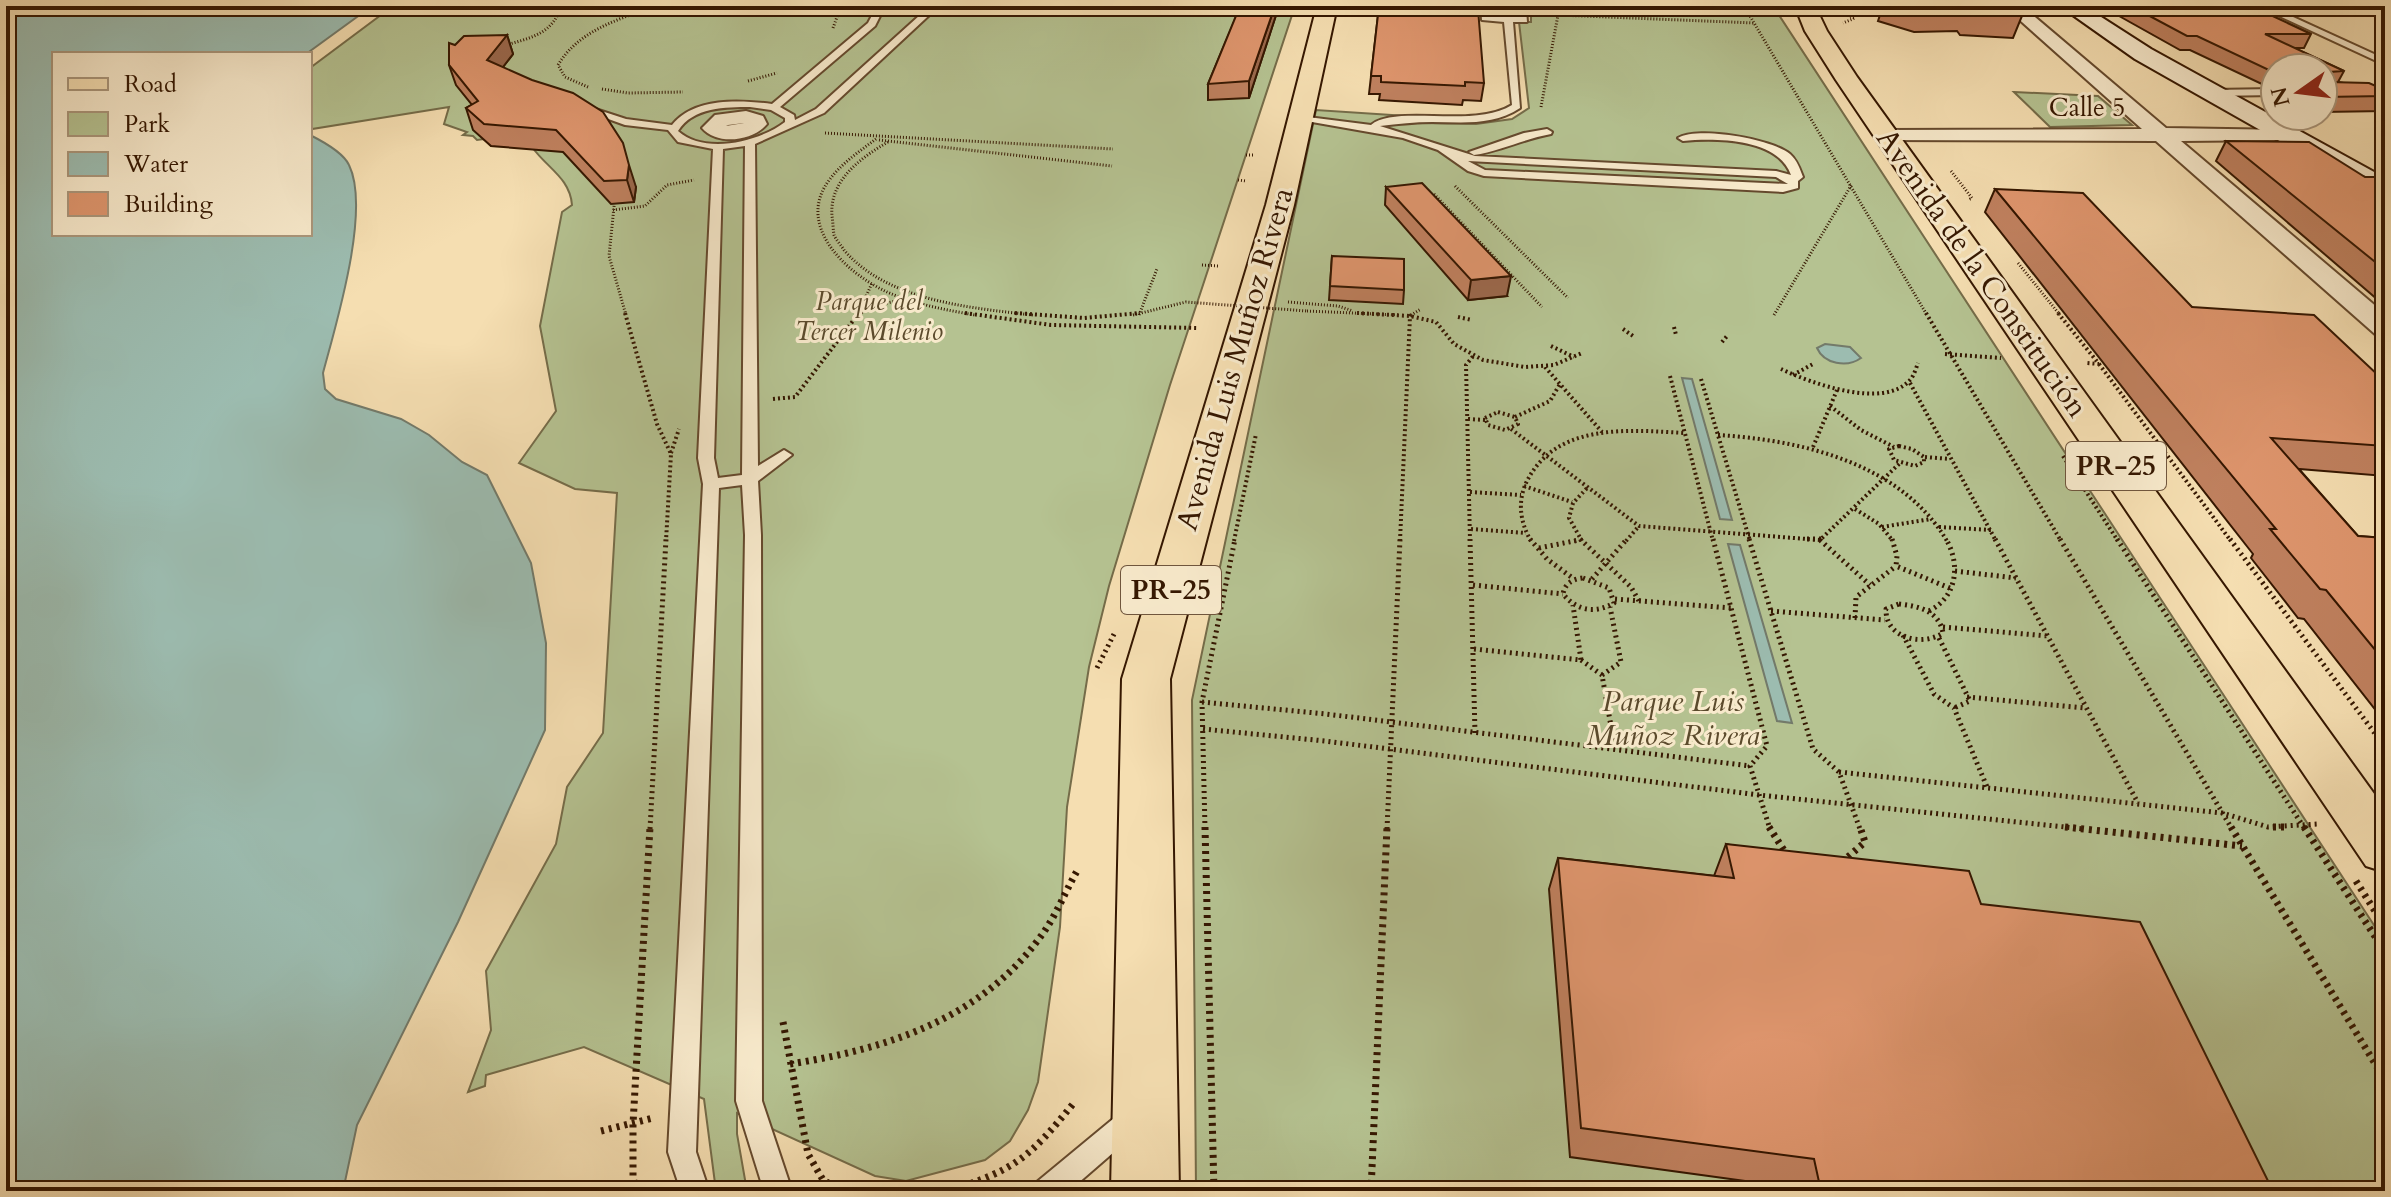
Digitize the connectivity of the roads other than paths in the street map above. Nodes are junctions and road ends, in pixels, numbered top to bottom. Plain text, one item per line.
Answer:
1 (881, 6) edge
2 (935, 6) edge
3 (1805, 6) edge
4 (2012, 6) edge
5 (2036, 6) edge
6 (2070, 6) edge
7 (2262, 6) edge
8 (1496, 7) edge
9 (1322, 10) edge
10 (1508, 19) junction
11 (2143, 54) junction
12 (2385, 62) edge
13 (2259, 92) edge
14 (2212, 93) junction
15 (572, 104) edge
16 (774, 107) junction
17 (1300, 119) junction
18 (1369, 125) junction
19 (674, 128) junction
20 (784, 129) junction
21 (1547, 132) dead end
22 (2285, 134) junction
23 (2163, 135) junction
24 (1888, 136) junction
25 (1683, 138) dead end
26 (750, 142) junction
27 (718, 146) junction
28 (1451, 154) junction
29 (2385, 189) edge
30 (2385, 328) edge
31 (784, 455) dead end
32 (750, 479) junction
33 (711, 484) junction
34 (2373, 818) edge
35 (2385, 851) edge
36 (1145, 1108) junction
37 (695, 1191) edge
38 (778, 1191) edge
39 (1048, 1191) edge
40 (1145, 1191) edge

1 - 16 lane
2 - 20 lane
3 - 24 main road, Avenida de la Constitución / PR-25
4 - 23 street
5 - 11 main road
6 - 11 main road
7 - 12 lane
8 - 10 lane
8 - 10 lane
9 - 17 main road, Avenida Luis Muñoz Rivera / PR-25
10 - 18 lane
11 - 14 main road
13 - 14 lane
14 - 22 main road
15 - 19 lane
16 - 19 lane
16 - 20 lane
17 - 18 lane
17 - 36 main road, Avenida Luis Muñoz Rivera / PR-25
18 - 28 lane
19 - 27 lane
20 - 26 lane
21 - 28 lane
22 - 23 street, Calle 5
22 - 29 main road
23 - 24 street, Calle 5
23 - 30 street
24 - 34 main road, Avenida de la Constitución / PR-25
25 - 28 lane
26 - 27 lane
26 - 32 lane
27 - 33 lane
31 - 32 lane
32 - 33 lane
32 - 38 lane
33 - 37 lane
34 - 35 main road, Avenida de la Constitución / PR-25
36 - 39 lane
36 - 40 main road, Avenida Luis Muñoz Rivera / PR-25

